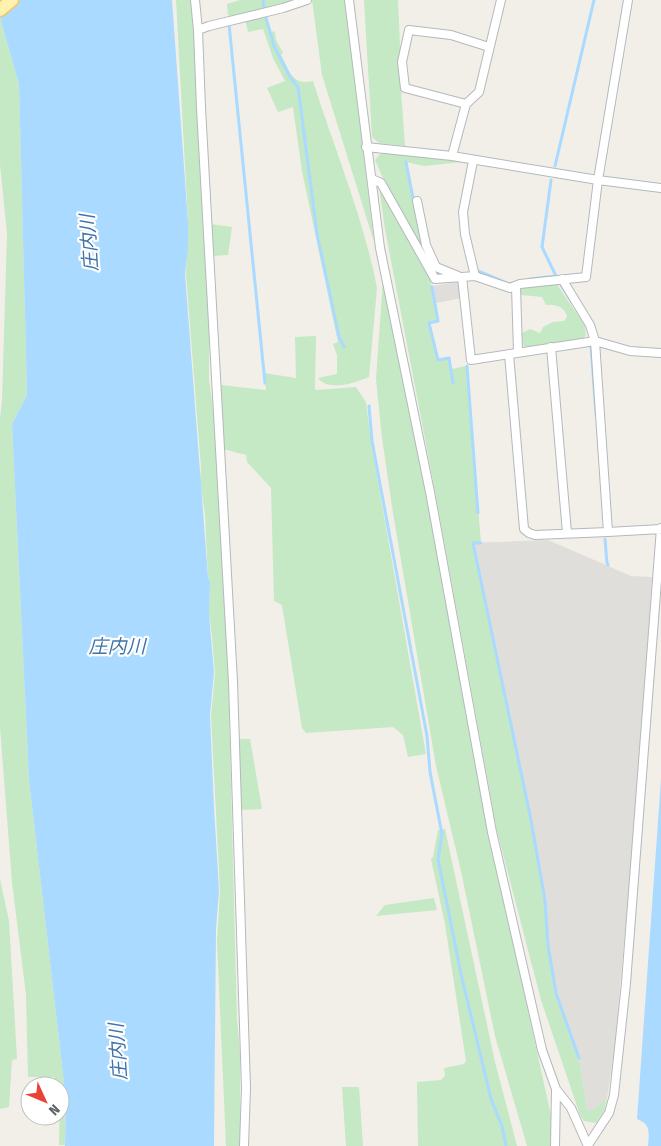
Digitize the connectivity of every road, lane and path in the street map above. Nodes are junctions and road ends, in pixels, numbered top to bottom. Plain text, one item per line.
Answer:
1 (12, 0) edge
2 (195, 0) edge
3 (307, 0) edge
4 (349, 0) edge
5 (501, 0) edge
6 (628, 0) edge
7 (0, 10) edge
8 (198, 30) junction
9 (490, 47) junction
10 (466, 104) junction
11 (366, 147) junction
12 (452, 156) junction
13 (473, 161) junction
14 (372, 179) junction
15 (598, 180) junction
16 (661, 188) edge
17 (417, 201) dead end
18 (475, 276) junction
19 (461, 277) junction
20 (562, 279) junction
21 (516, 286) junction
22 (595, 341) junction
23 (551, 347) junction
24 (518, 352) junction
25 (661, 353) edge
26 (509, 354) junction
27 (661, 528) edge
28 (608, 532) junction
29 (567, 533) junction
30 (556, 1089) junction
31 (588, 1145) edge
32 (244, 1146) edge
33 (555, 1146) edge

1 - 7 main road
2 - 8 street
3 - 8 street
4 - 11 street
5 - 9 street
6 - 15 street
8 - 32 street
9 - 10 street
9 - 10 street
10 - 12 street
11 - 12 street
11 - 14 street
12 - 13 street
13 - 15 street
13 - 18 street
14 - 19 street
14 - 30 street
15 - 16 street
15 - 20 street
17 - 19 street
18 - 19 street
18 - 21 street
19 - 26 street
20 - 21 street
20 - 22 street
21 - 24 street
22 - 23 street
22 - 25 street
22 - 28 street
23 - 24 street
23 - 29 street
24 - 26 street
26 - 29 street
27 - 28 street
27 - 31 street
28 - 29 street
30 - 31 street
30 - 33 street

